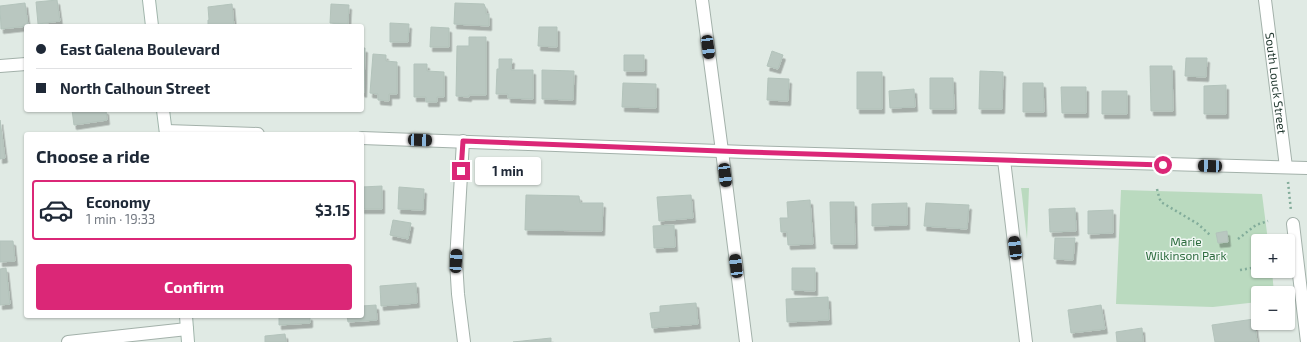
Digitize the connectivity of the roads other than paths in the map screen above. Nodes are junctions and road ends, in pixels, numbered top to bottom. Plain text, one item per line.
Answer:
1 (149, 0) edge
2 (702, 0) edge
3 (1266, 0) edge
4 (152, 24) edge
5 (24, 64) edge
6 (0, 66) edge
7 (163, 112) edge
8 (166, 132) edge
9 (364, 138) edge
10 (463, 141) junction
11 (722, 151) junction
12 (1004, 160) junction
13 (1286, 168) junction
14 (1307, 168) edge
15 (1293, 224) road end
16 (186, 318) edge
17 (187, 328) junction
18 (68, 342) edge
19 (188, 342) edge
20 (464, 342) edge
21 (746, 342) edge
22 (1026, 342) edge
23 (1307, 342) edge

1 - 4 street
2 - 11 street
3 - 13 street, South Louck Street
5 - 6 street
7 - 8 street
9 - 10 street
10 - 11 street
10 - 20 street
11 - 12 street
11 - 21 street
12 - 13 street
12 - 22 street
13 - 14 street
15 - 23 street
16 - 17 street
17 - 18 street
17 - 19 street

